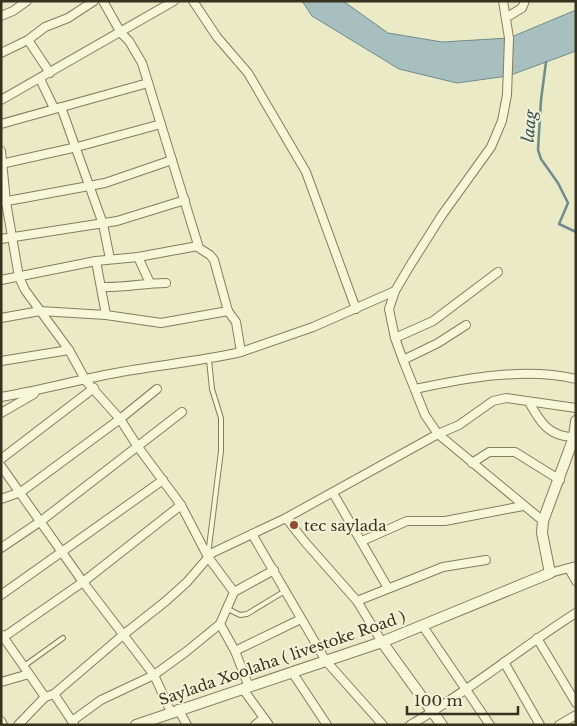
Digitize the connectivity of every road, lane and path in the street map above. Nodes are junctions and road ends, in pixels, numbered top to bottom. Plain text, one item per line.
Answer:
1 (27, 1) edge
2 (94, 1) edge
3 (103, 1) edge
4 (174, 1) edge
5 (193, 1) edge
6 (503, 1) edge
7 (525, 1) edge
8 (1, 16) edge
9 (507, 18) junction
10 (120, 33) junction
11 (28, 40) junction
12 (1, 53) edge
13 (50, 73) junction
14 (40, 79) junction
15 (148, 83) junction
16 (1, 100) edge
17 (58, 107) junction
18 (1, 124) edge
19 (161, 124) junction
20 (76, 147) junction
21 (1, 151) edge
22 (172, 160) junction
23 (2, 163) edge
24 (90, 185) junction
25 (184, 200) junction
26 (3, 202) edge
27 (103, 224) junction
28 (12, 237) junction
29 (1, 239) edge
30 (198, 246) junction
31 (138, 257) junction
32 (110, 259) junction
33 (96, 261) junction
34 (498, 272) dead end
35 (19, 277) junction
36 (1, 280) edge
37 (150, 283) junction
38 (166, 283) dead end
39 (102, 287) junction
40 (395, 291) junction
41 (356, 309) junction
42 (40, 311) junction
43 (228, 311) junction
44 (106, 315) junction
45 (1, 318) edge
46 (466, 325) dead end
47 (395, 338) junction
48 (69, 350) junction
49 (241, 352) junction
50 (209, 360) junction
51 (403, 360) junction
52 (1, 362) edge
53 (576, 379) edge
54 (86, 381) junction
55 (94, 388) junction
56 (157, 389) dead end
57 (415, 389) junction
58 (38, 391) junction
59 (1, 396) edge
60 (529, 402) junction
61 (576, 408) edge
62 (182, 412) dead end
63 (1, 414) edge
64 (120, 419) junction
65 (576, 421) edge
66 (438, 434) junction
67 (574, 437) junction
68 (138, 447) junction
69 (1, 459) edge
70 (472, 462) junction
71 (1, 466) edge
72 (163, 480) junction
73 (560, 480) junction
74 (20, 492) junction
75 (333, 493) junction
76 (1, 499) edge
77 (181, 505) junction
78 (523, 506) junction
79 (286, 518) junction
80 (42, 520) junction
81 (543, 521) junction
82 (252, 534) junction
83 (362, 541) junction
84 (1, 548) edge
85 (64, 552) junction
86 (208, 557) junction
87 (486, 560) dead end
88 (573, 568) edge
89 (274, 570) junction
90 (550, 573) junction
91 (576, 581) edge
92 (83, 582) junction
93 (388, 588) junction
94 (286, 591) junction
95 (234, 592) junction
96 (1, 594) edge
97 (357, 601) junction
98 (228, 608) junction
99 (576, 613) edge
100 (301, 619) junction
101 (220, 624) junction
102 (422, 625) junction
103 (122, 635) junction
104 (2, 636) edge
105 (63, 638) dead end
106 (537, 638) junction
107 (382, 642) junction
108 (235, 651) junction
109 (326, 661) junction
110 (504, 662) junction
111 (24, 666) junction
112 (292, 672) junction
113 (29, 674) junction
114 (154, 675) junction
115 (1, 682) edge
116 (246, 688) junction
117 (467, 689) junction
118 (54, 694) junction
119 (45, 697) junction
120 (576, 703) edge
121 (175, 710) junction
122 (433, 712) junction
123 (576, 715) edge
124 (1, 721) edge
125 (267, 721) edge
126 (74, 723) edge
127 (3, 725) edge
128 (18, 725) edge
129 (136, 725) edge
130 (187, 725) edge
131 (255, 725) edge
132 (327, 725) edge
133 (383, 725) edge
134 (410, 725) edge
135 (442, 725) edge
136 (490, 725) edge
137 (540, 725) edge
138 (559, 725) edge

1 - 8 street
2 - 11 street
3 - 10 street
4 - 10 street
5 - 41 street
6 - 9 street
7 - 9 street
9 - 40 street
10 - 13 street
10 - 15 street
11 - 12 street
11 - 13 street
13 - 14 street
14 - 16 street
14 - 17 street
15 - 17 street
15 - 19 street
17 - 18 street
17 - 20 street
19 - 20 street
19 - 22 street
20 - 23 street
20 - 24 street
21 - 23 street
22 - 24 street
22 - 25 street
23 - 26 street
24 - 26 street
24 - 27 street
25 - 27 street
25 - 30 street
26 - 28 street
27 - 28 street
27 - 32 street
28 - 29 street
28 - 35 street
30 - 31 street
30 - 43 street
31 - 32 street
31 - 37 street
32 - 33 street
33 - 35 street
33 - 39 street
34 - 47 street
35 - 36 street
35 - 42 street
37 - 38 street
37 - 39 street
39 - 44 street
40 - 41 street
40 - 47 street
41 - 49 street
42 - 44 street
42 - 45 street
42 - 48 street
43 - 44 street
43 - 49 street
46 - 51 street
47 - 51 street
48 - 52 street
48 - 54 street
49 - 50 street
50 - 54 street
50 - 86 lane
51 - 57 street
53 - 57 street
54 - 55 street
54 - 58 street
55 - 64 street
55 - 69 street
56 - 64 street
57 - 66 street
58 - 59 street
58 - 63 street
60 - 61 street
60 - 66 street
60 - 67 street
62 - 68 street
64 - 68 street
64 - 74 street
65 - 67 street
66 - 70 street
66 - 75 street
67 - 73 street
68 - 72 street
68 - 80 street
70 - 73 street
70 - 78 street
71 - 74 street
72 - 77 street
72 - 85 street
73 - 81 street
74 - 76 street
74 - 80 street
75 - 79 street
75 - 83 street
77 - 86 street
77 - 92 street
78 - 81 street
78 - 83 street
79 - 82 street
79 - 97 street
80 - 84 street
80 - 85 street
81 - 90 street
82 - 86 street
82 - 89 street
83 - 93 street
85 - 92 street
85 - 96 street
86 - 95 street
86 - 103 street
87 - 93 street
88 - 90 street
88 - 91 street
89 - 94 street
89 - 95 street
90 - 102 street, Saylada Xoolaha ( livestoke Road )
92 - 103 street
92 - 104 street
93 - 97 street
94 - 98 lane
94 - 100 street
95 - 98 street
97 - 107 street
98 - 101 street
99 - 106 street
100 - 108 street
100 - 109 street
101 - 108 street
101 - 114 street
102 - 107 street, Saylada Xoolaha ( livestoke Road )
102 - 117 street
103 - 114 street
103 - 118 street
104 - 111 street
105 - 111 lane
106 - 110 street
106 - 120 street
107 - 109 street, Saylada Xoolaha ( livestoke Road )
107 - 122 street
108 - 116 street
109 - 112 street, Saylada Xoolaha ( livestoke Road )
109 - 133 street
110 - 117 street
110 - 137 street
111 - 113 street
112 - 116 street, Saylada Xoolaha ( livestoke Road )
112 - 132 street
113 - 115 street
113 - 119 street
114 - 121 street
114 - 126 street
116 - 121 street, Saylada Xoolaha ( livestoke Road )
116 - 125 street
117 - 122 street
117 - 136 street
118 - 119 street
118 - 126 street
119 - 128 street
121 - 129 street, Saylada Xoolaha ( livestoke Road )
121 - 130 street
122 - 134 street
122 - 135 street
123 - 138 street
124 - 127 street
125 - 131 street

